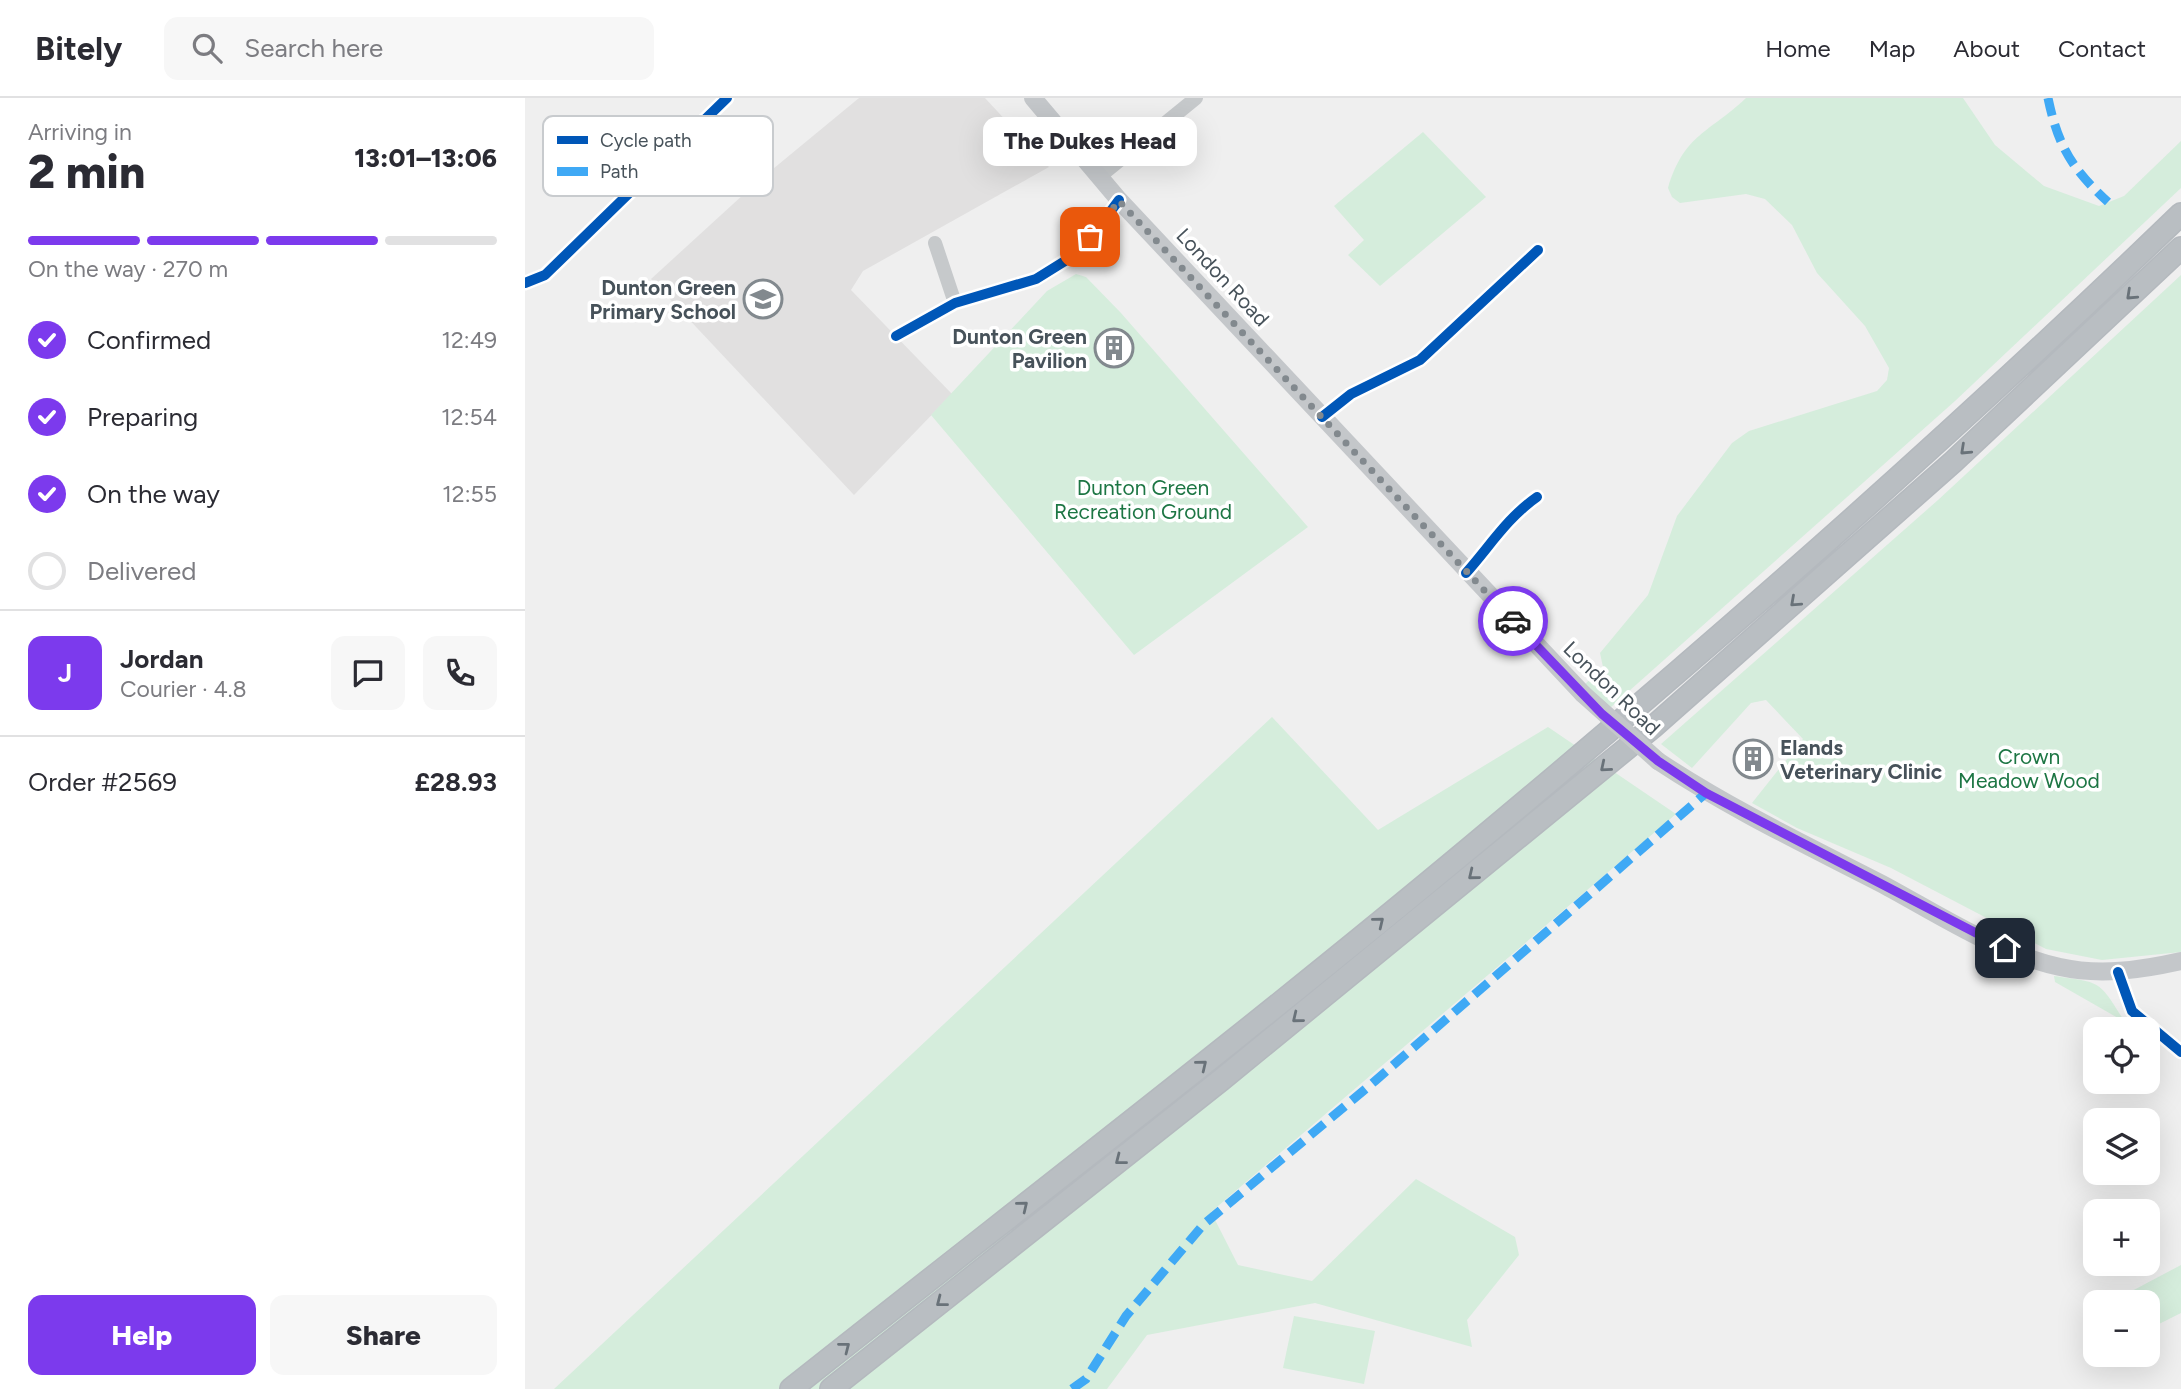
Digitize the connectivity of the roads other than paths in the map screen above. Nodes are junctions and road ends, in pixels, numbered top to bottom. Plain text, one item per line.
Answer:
1 (727, 98) edge
2 (1034, 98) edge
3 (1196, 98) edge
4 (1178, 103) edge
5 (708, 116) edge
6 (1100, 177) junction
7 (626, 196) edge
8 (1119, 201) junction
9 (2181, 214) edge
10 (935, 243) dead end
11 (2181, 248) edge
12 (1538, 250) dead end
13 (525, 283) edge
14 (955, 303) junction
15 (896, 336) dead end
16 (1322, 417) junction
17 (1537, 497) dead end
18 (1466, 573) junction
19 (2181, 961) edge
20 (2119, 972) junction
21 (2181, 1052) edge
22 (791, 1389) edge
23 (831, 1389) edge

1 - 5 street
2 - 6 main road, London Road
3 - 4 street
4 - 6 street
6 - 8 main road, London Road
7 - 13 street
8 - 14 street
8 - 16 main road, London Road
22 -> 9 highway
10 - 14 street
11 -> 23 highway
12 - 16 street
14 - 15 street
16 - 18 main road, London Road
17 - 18 street
18 - 20 main road, London Road, bridge
19 - 20 main road, London Road
20 - 21 street

